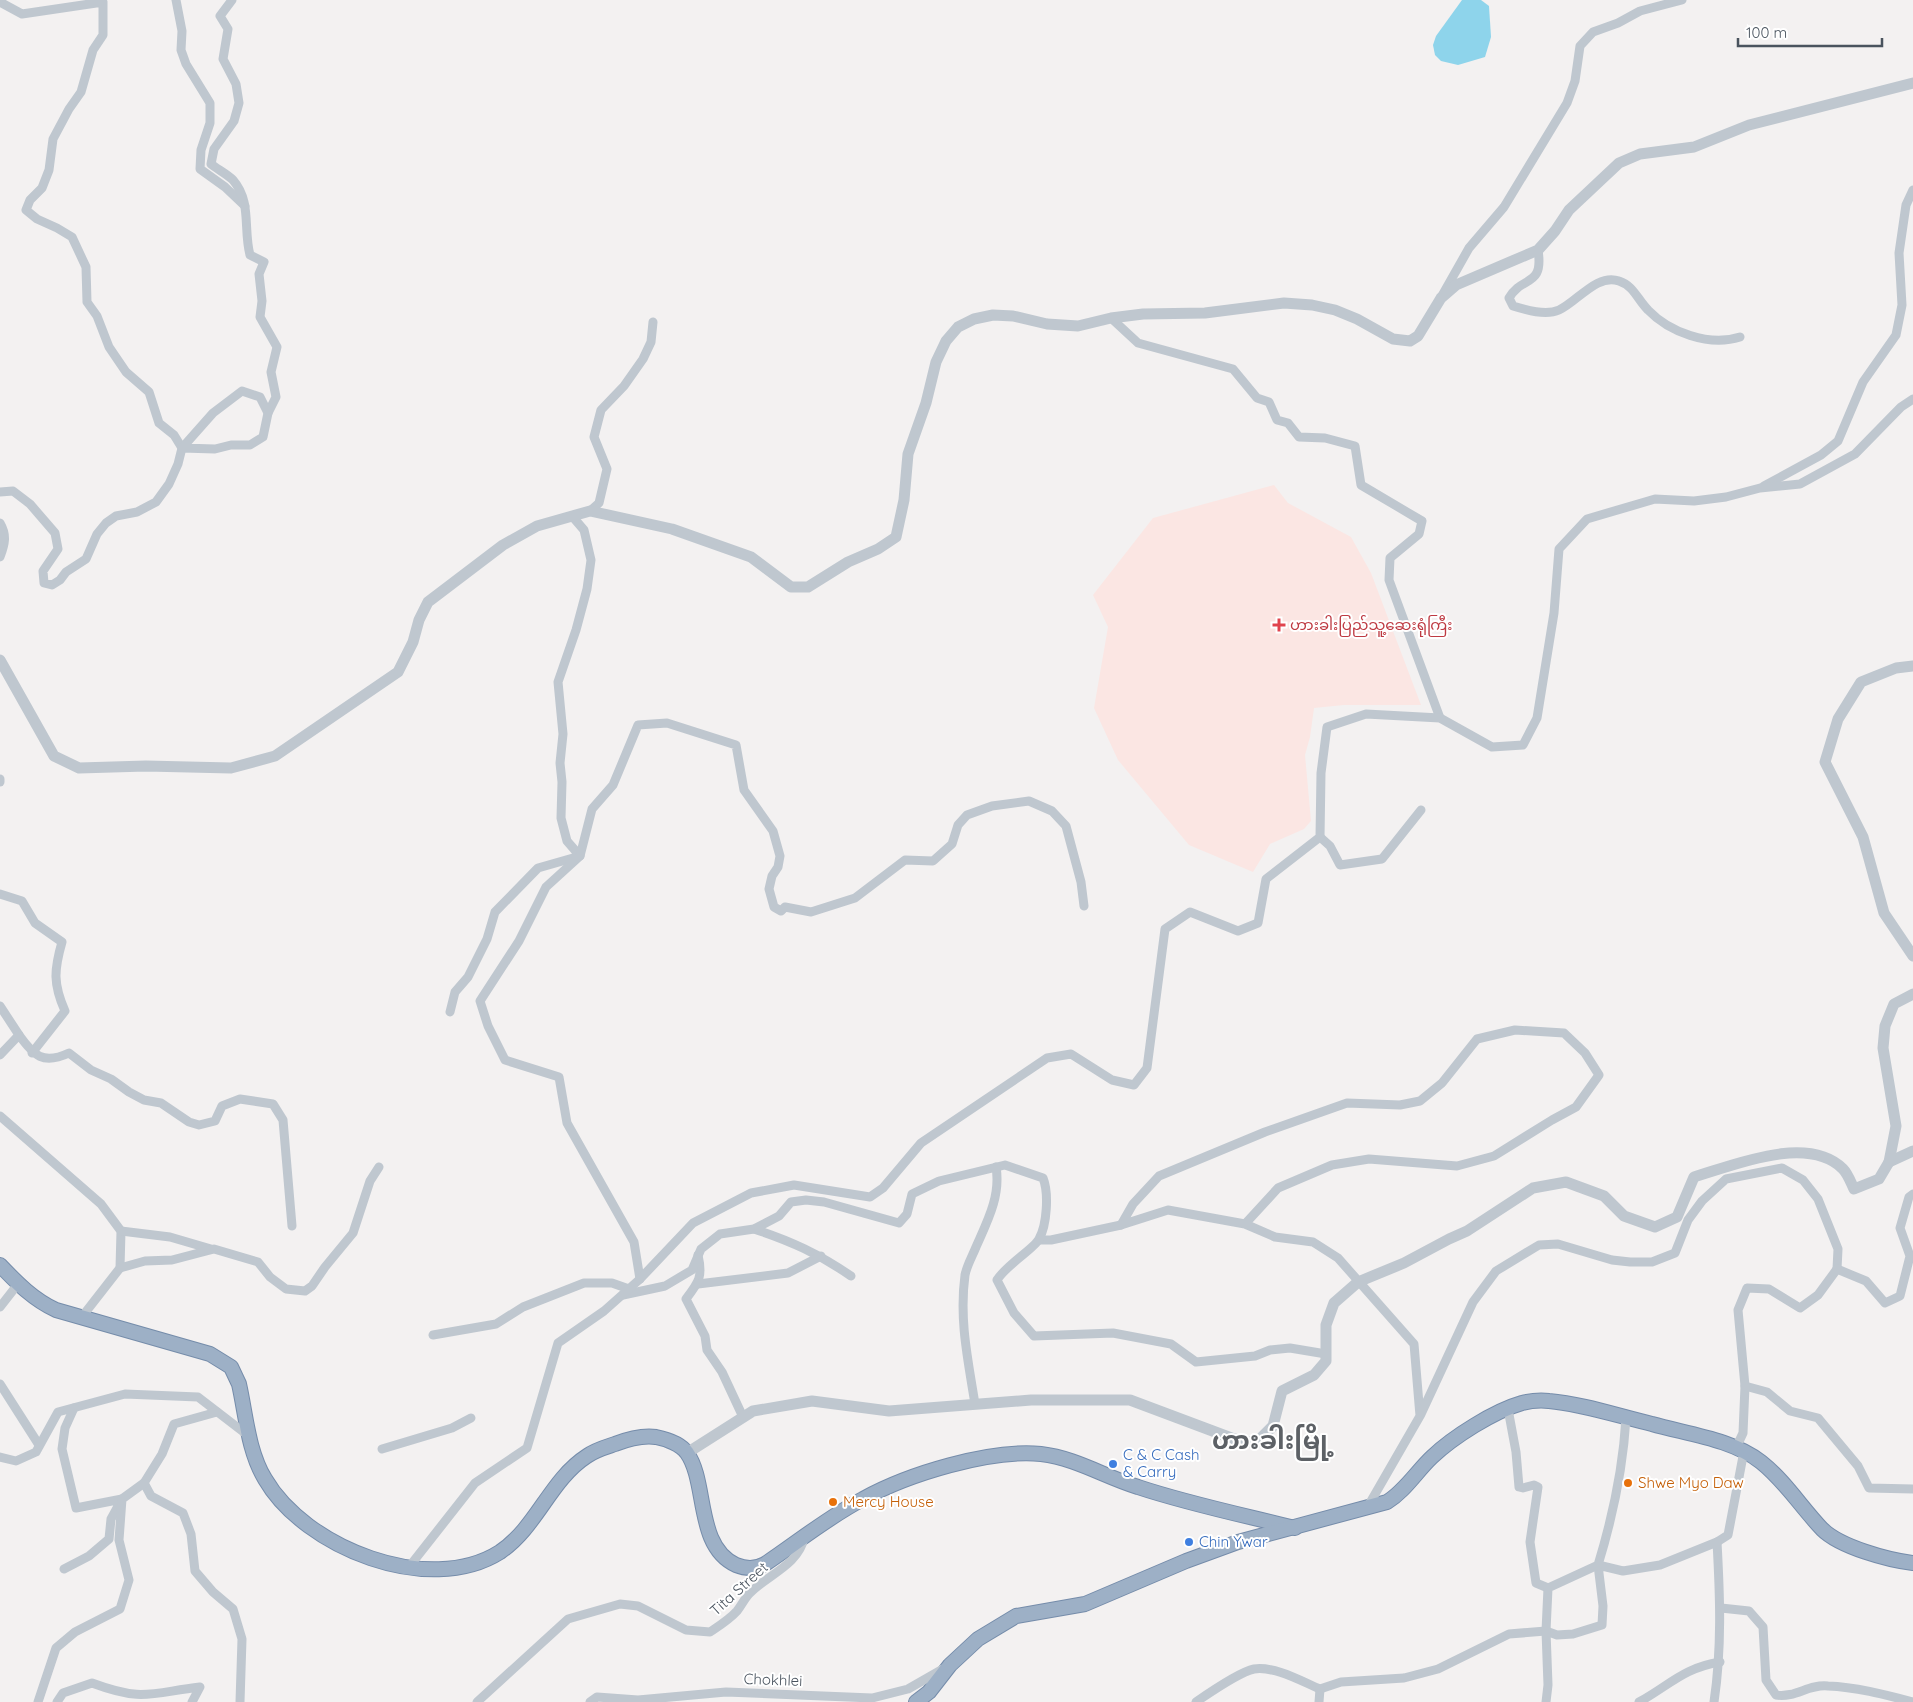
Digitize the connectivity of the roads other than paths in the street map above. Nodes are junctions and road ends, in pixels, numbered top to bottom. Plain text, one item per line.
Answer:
1 (176, 0) edge
2 (232, 0) edge
3 (1682, 0) edge
4 (0, 2) edge
5 (1913, 83) edge
6 (1913, 190) edge
7 (245, 206) junction
8 (1538, 250) junction
9 (1441, 298) junction
10 (1111, 318) junction
11 (653, 322) dead end
12 (1740, 337) dead end
13 (1913, 399) edge
14 (268, 413) junction
15 (182, 448) junction
16 (1760, 488) junction
17 (0, 492) edge
18 (590, 511) junction
19 (572, 516) junction
20 (0, 523) edge
21 (0, 557) edge
22 (0, 660) edge
23 (1913, 666) edge
24 (1440, 718) junction
25 (1421, 810) dead end
26 (1320, 837) junction
27 (580, 856) junction
28 (0, 894) edge
29 (1084, 906) dead end
30 (1913, 956) edge
31 (1913, 994) edge
32 (0, 1006) edge
33 (450, 1012) dead end
34 (19, 1035) junction
35 (32, 1053) junction
36 (0, 1055) edge
37 (0, 1116) edge
38 (1913, 1152) edge
39 (1889, 1162) junction
40 (379, 1167) dead end
41 (996, 1167) junction
42 (1913, 1194) edge
43 (1246, 1224) junction
44 (1121, 1225) junction
45 (292, 1226) dead end
46 (754, 1229) junction
47 (121, 1231) junction
48 (1039, 1240) junction
49 (214, 1249) junction
50 (698, 1255) junction
51 (822, 1256) junction
52 (0, 1265) edge
53 (120, 1268) junction
54 (1837, 1269) junction
55 (851, 1276) dead end
56 (640, 1280) junction
57 (1358, 1282) junction
58 (18, 1284) junction
59 (698, 1284) junction
60 (626, 1292) junction
61 (0, 1307) edge
62 (81, 1318) junction
63 (433, 1335) dead end
64 (1326, 1354) junction
65 (0, 1384) edge
66 (1745, 1386) junction
67 (975, 1404) junction
68 (74, 1408) junction
69 (1508, 1409) junction
70 (217, 1412) junction
71 (1420, 1416) junction
72 (743, 1417) junction
73 (470, 1418) dead end
74 (1626, 1418) junction
75 (250, 1438) junction
76 (40, 1445) junction
77 (382, 1450) dead end
78 (1740, 1450) junction
79 (687, 1453) junction
80 (0, 1457) edge
81 (144, 1483) junction
82 (1913, 1489) edge
83 (122, 1499) junction
84 (1367, 1508) junction
85 (1295, 1528) junction
86 (804, 1538) junction
87 (1716, 1542) junction
88 (1913, 1564) edge
89 (1598, 1565) junction
90 (409, 1567) junction
91 (64, 1568) dead end
92 (1548, 1588) junction
93 (1721, 1608) junction
94 (1546, 1631) junction
95 (1720, 1662) junction
96 (950, 1665) junction
97 (1320, 1689) junction
98 (625, 1700) edge
99 (38, 1702) edge
100 (57, 1702) edge
101 (192, 1702) edge
102 (240, 1702) edge
103 (477, 1702) edge
104 (590, 1702) edge
105 (916, 1702) edge
106 (1196, 1702) edge
107 (1319, 1702) edge
108 (1546, 1702) edge
109 (1639, 1702) edge
110 (1714, 1702) edge
111 (1913, 1702) edge

1 - 7 street
2 - 7 street
3 - 9 street
4 - 15 street
5 - 8 street
6 - 16 street
7 - 14 street
8 - 9 street
8 - 12 street
9 - 10 street
10 - 18 street
10 - 24 street
11 - 18 street
13 - 16 street
14 - 15 street
14 - 15 street
15 - 17 street
16 - 24 street
18 - 19 street
19 - 22 street
19 - 27 street
20 - 21 street
23 - 30 street
24 - 26 street
25 - 26 street
26 - 56 street
27 - 29 street
27 - 33 street
27 - 56 street
28 - 35 street
31 - 39 street
32 - 34 street
34 - 35 street
34 - 36 street
35 - 45 street
37 - 47 street
38 - 39 street
39 - 57 street
40 - 49 street
41 - 46 street
41 - 48 street
41 - 67 street
42 - 54 street
43 - 44 street
43 - 44 street
43 - 57 street
44 - 48 street
46 - 50 street
46 - 51 street
47 - 49 street
47 - 53 street
48 - 64 street
49 - 53 street
50 - 59 street
50 - 60 street
51 - 55 street
51 - 59 street
52 - 58 highway
53 - 62 street
54 - 66 street
54 - 71 street
56 - 60 street
57 - 64 street
57 - 71 street
58 - 61 street
58 - 62 highway
59 - 72 street
60 - 63 street
60 - 90 street
62 - 75 highway
64 - 67 street
65 - 76 street
66 - 78 street
66 - 82 street
67 - 72 street
68 - 70 street
68 - 76 street
68 - 83 street
69 - 74 highway
69 - 84 highway
69 - 92 street
70 - 75 street
70 - 81 street
71 - 84 street
72 - 79 street
73 - 77 street
74 - 78 highway
74 - 89 street
75 - 90 highway
76 - 80 street
78 - 87 street
78 - 88 highway
79 - 86 highway
79 - 90 highway
81 - 83 street
81 - 102 street
83 - 91 street
83 - 99 street
84 - 85 highway
85 - 86 highway
85 - 96 highway
86 - 103 street, Tita Street
87 - 89 street
87 - 93 street
89 - 92 street
89 - 94 street
92 - 94 street
93 - 95 street
93 - 111 street
94 - 97 street
94 - 108 street
95 - 109 street
95 - 110 street
96 - 98 street, Chokhlei
96 - 105 highway
97 - 106 street
97 - 107 street
98 - 104 street, Chokhlei
100 - 101 street

